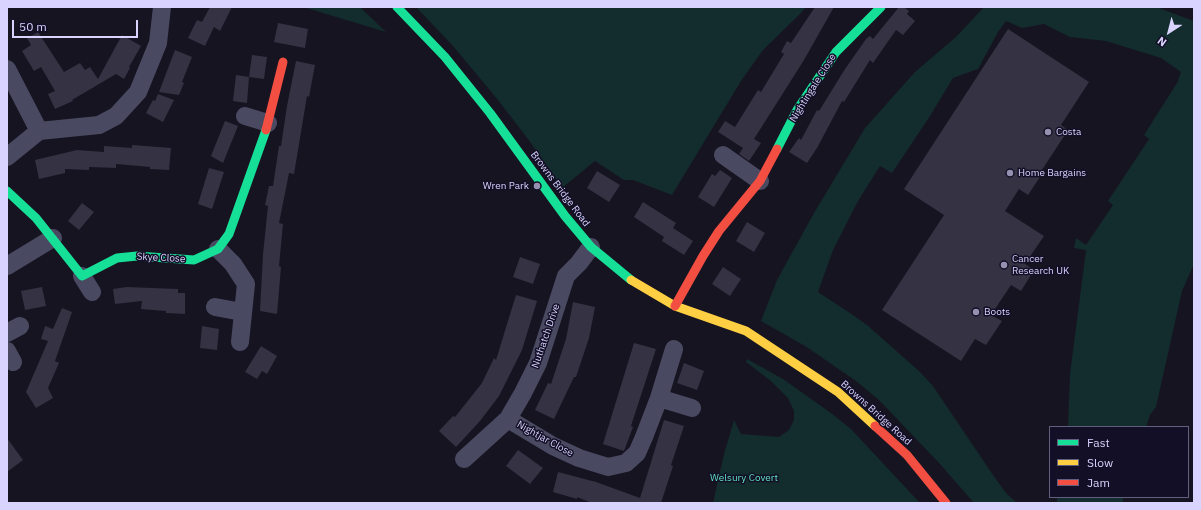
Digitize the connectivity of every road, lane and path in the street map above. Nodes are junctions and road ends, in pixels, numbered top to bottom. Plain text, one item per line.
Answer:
1 (162, 7) edge
2 (397, 7) edge
3 (881, 7) edge
4 (283, 62) dead end
5 (7, 69) edge
6 (245, 116) dead end
7 (268, 123) junction
8 (39, 131) junction
9 (723, 155) dead end
10 (7, 157) edge
11 (760, 181) junction
12 (7, 191) edge
13 (53, 238) junction
14 (591, 247) junction
15 (218, 249) junction
16 (7, 266) edge
17 (82, 276) junction
18 (92, 292) dead end
19 (675, 306) junction
20 (215, 307) dead end
21 (242, 312) junction
22 (240, 342) dead end
23 (674, 349) dead end
24 (659, 398) junction
25 (692, 408) dead end
26 (508, 419) junction
27 (464, 459) dead end
28 (946, 503) edge

1 - 8 street
2 - 14 street, Browns Bridge Road
3 - 11 street, Nightingale Close
4 - 7 street, Skye Close
5 - 8 street
6 - 7 street
7 - 15 street, Skye Close
8 - 10 street
9 - 11 street
11 - 19 street, Nightingale Close
12 - 13 street
13 - 16 street
13 - 17 street
14 - 19 street, Browns Bridge Road
14 - 26 street, Nuthatch Drive
15 - 17 street, Skye Close
15 - 21 street
17 - 18 street
19 - 28 street, Browns Bridge Road
20 - 21 street
21 - 22 street
23 - 24 street, Nightjar Close
24 - 25 street
24 - 26 street, Nightjar Close
26 - 27 street, Nuthatch Drive

